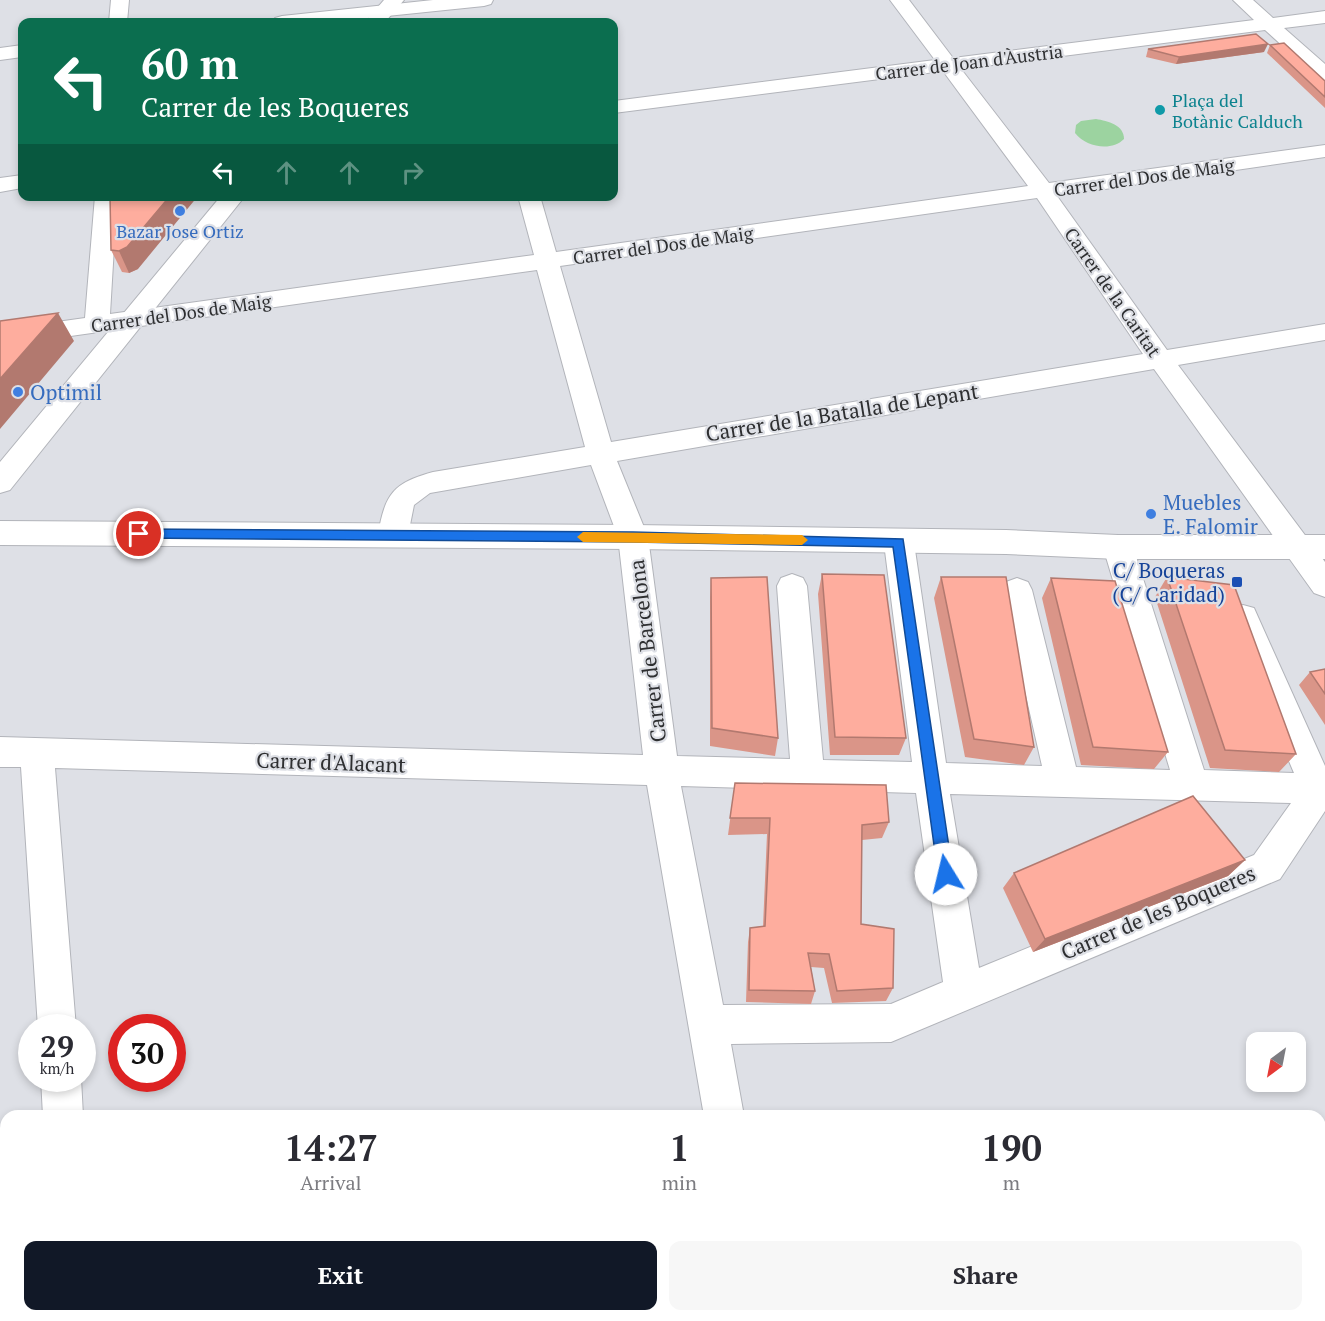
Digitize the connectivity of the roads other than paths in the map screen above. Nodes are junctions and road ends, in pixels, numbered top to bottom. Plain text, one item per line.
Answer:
1 (120, 0) edge
2 (479, 0) edge
3 (899, 0) edge
4 (1242, 0) edge
5 (384, 11) edge
6 (1325, 16) edge
7 (118, 18) edge
8 (319, 18) edge
9 (481, 18) edge
10 (1269, 24) junction
11 (18, 52) edge
12 (0, 54) edge
13 (946, 64) junction
14 (1325, 74) edge
15 (618, 106) edge
16 (1325, 151) edge
17 (18, 183) edge
18 (0, 185) edge
19 (1043, 191) junction
20 (106, 201) edge
21 (230, 201) edge
22 (530, 201) edge
23 (546, 261) junction
24 (134, 319) junction
25 (97, 324) junction
26 (1325, 332) edge
27 (0, 338) edge
28 (1160, 359) junction
29 (600, 453) junction
30 (0, 482) edge
31 (0, 533) edge
32 (393, 536) junction
33 (633, 537) junction
34 (899, 543) junction
35 (1118, 547) junction
36 (1311, 547) edge
37 (1325, 585) edge
38 (792, 586) dead end
39 (1017, 590) dead end
40 (1233, 593) edge
41 (0, 752) edge
42 (37, 753) junction
43 (662, 773) junction
44 (808, 776) junction
45 (931, 780) junction
46 (1063, 783) junction
47 (1192, 787) junction
48 (1322, 790) edge
49 (964, 993) junction
50 (56, 1014) edge
51 (708, 1025) junction
52 (62, 1092) edge
53 (63, 1110) edge
54 (723, 1110) edge

1 - 7 street
2 - 5 street
2 - 9 street
3 - 13 street, Carrer de la Caritat
4 - 10 street
5 - 8 street
6 - 10 street, Carrer de Joan d'Àustria
10 - 13 street, Carrer de Joan d'Àustria
10 - 14 street
11 - 12 street
13 - 15 street, Carrer de Joan d'Àustria
13 - 19 street, Carrer de la Caritat
16 - 19 street, Carrer del Dos de Maig
17 - 18 street
19 - 23 street, Carrer del Dos de Maig
19 - 28 street, Carrer de la Caritat
20 - 25 street
21 - 24 street
22 - 23 street, Carrer de Barcelona
23 - 24 street, Carrer del Dos de Maig
23 - 29 street, Carrer de Barcelona
24 - 25 street, Carrer del Dos de Maig
24 - 30 street
25 - 27 street, Carrer del Dos de Maig
26 - 28 street, Carrer de la Batalla de Lepant
28 - 29 street, Carrer de la Batalla de Lepant
28 - 36 street, Carrer de la Caritat
29 - 32 street, Carrer de la Batalla de Lepant
29 - 33 street, Carrer de Barcelona
31 - 32 street
32 - 33 street
33 - 34 street
33 - 43 street, Carrer de Barcelona
34 - 35 street
34 - 45 street
35 - 36 street
35 - 47 street
36 - 37 street, Carrer de la Caritat
38 - 44 street
39 - 46 street
40 - 48 street
41 - 42 street, Carrer d'Alacant
42 - 43 street, Carrer d'Alacant
42 - 50 street
43 - 44 street
43 - 51 street, Carrer de Barcelona
44 - 45 street
45 - 46 street
45 - 49 street
46 - 47 street
47 - 48 street
48 - 49 street, Carrer de les Boqueres
49 - 51 street, Carrer de les Boqueres
51 - 54 street, Carrer de Barcelona
52 - 53 street

